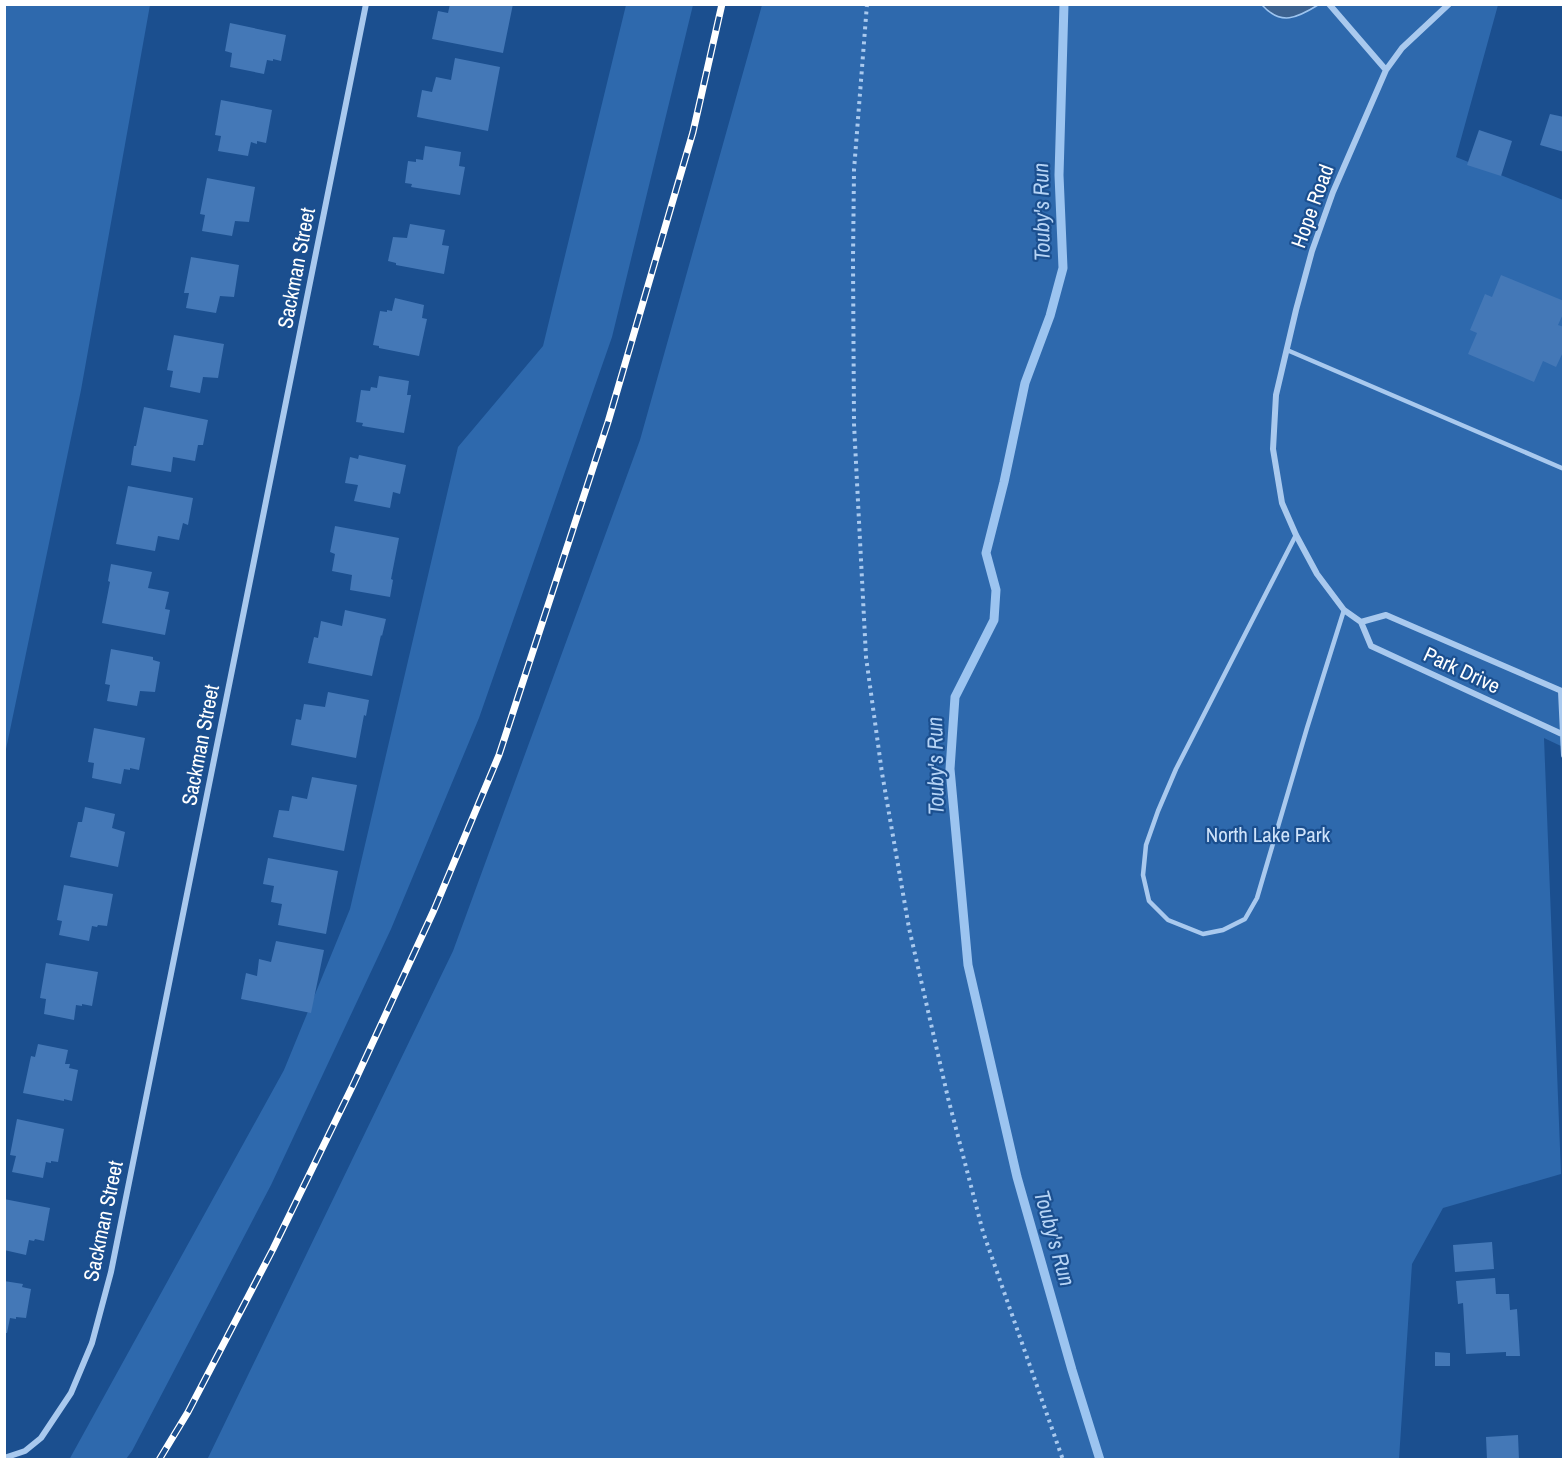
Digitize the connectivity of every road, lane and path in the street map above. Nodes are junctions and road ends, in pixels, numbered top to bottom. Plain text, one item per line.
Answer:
1 (366, 4) edge
2 (867, 4) edge
3 (1329, 4) edge
4 (1449, 4) edge
5 (1386, 70) junction
6 (1287, 350) junction
7 (1274, 449) joint
8 (1563, 469) edge
9 (1296, 535) junction
10 (1344, 610) junction
11 (1360, 622) junction
12 (1562, 692) edge
13 (1563, 735) edge
14 (1563, 755) edge
15 (4, 1458) edge
16 (1063, 1460) edge

1 - 15 street, Sackman Street
2 - 16 path
3 - 5 street
4 - 5 street, Hope Road
5 - 6 street, Hope Road
6 - 7 street, Hope Road
6 - 8 lane
7 - 9 street, Park Drive
9 - 10 street, Park Drive
9 - 10 lane
10 - 11 street, Park Drive
11 - 12 street, Park Drive
11 - 13 street, Park Drive
12 - 13 street
13 - 14 street

